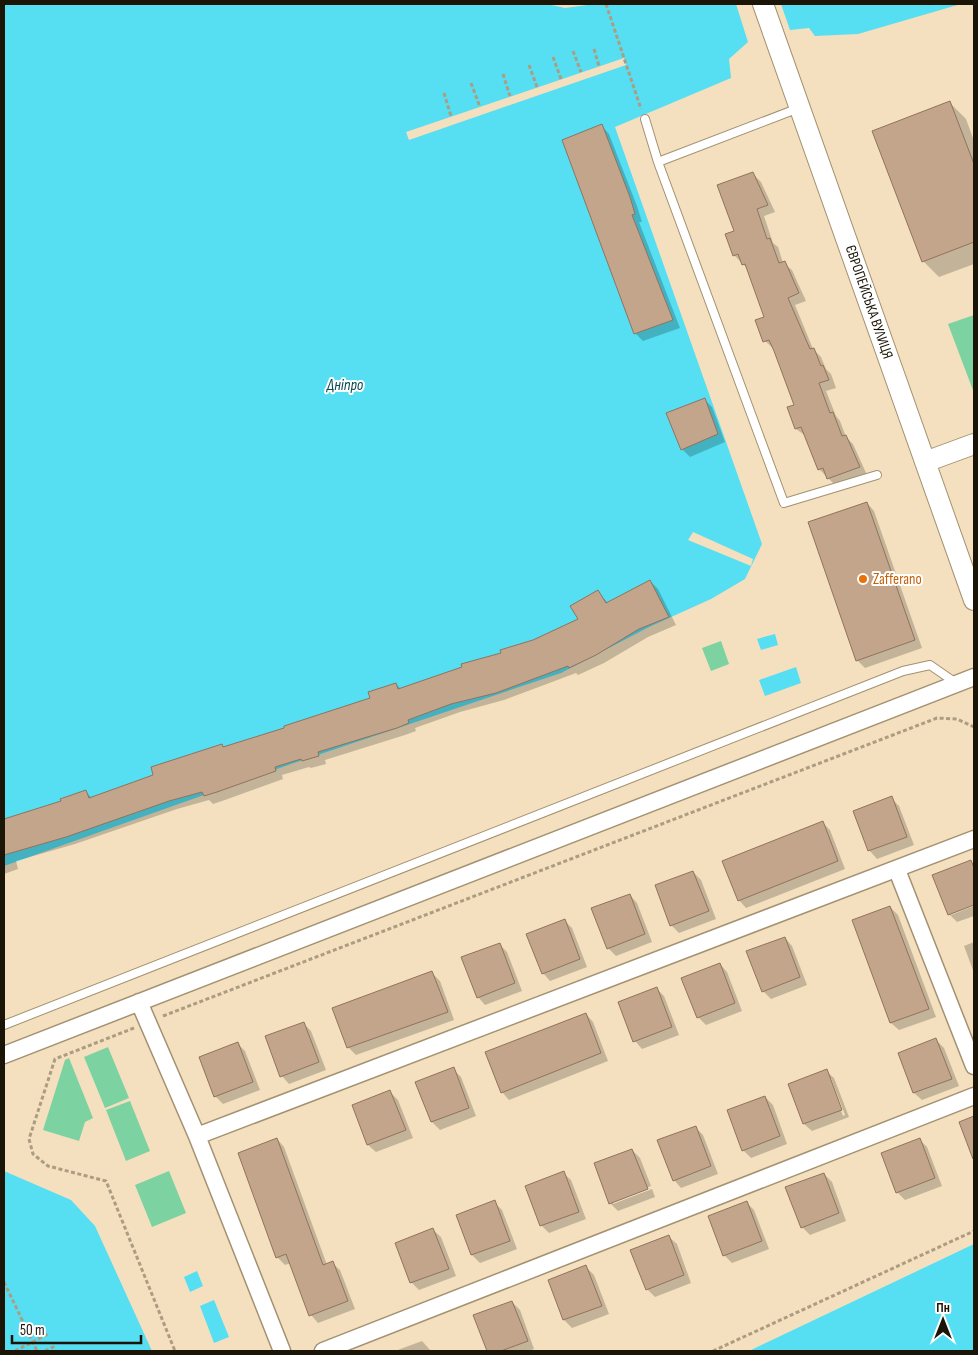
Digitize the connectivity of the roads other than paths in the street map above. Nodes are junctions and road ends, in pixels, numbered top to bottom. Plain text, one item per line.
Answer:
1 (763, 4) edge
2 (800, 108) junction
3 (645, 119) road end
4 (658, 162) junction
5 (974, 444) edge
6 (925, 462) junction
7 (876, 475) dead end
8 (970, 575) edge
9 (974, 600) edge
10 (974, 677) edge
11 (958, 684) junction
12 (974, 839) edge
13 (897, 870) junction
14 (139, 1002) junction
15 (4, 1025) edge
16 (4, 1056) edge
17 (974, 1066) edge
18 (974, 1096) edge
19 (197, 1136) junction
20 (282, 1351) edge
21 (323, 1351) edge

1 - 2 street, ЄВРОПЕЙСЬКА ВУЛИЦЯ
2 - 4 lane
2 - 6 street, ЄВРОПЕЙСЬКА ВУЛИЦЯ
3 - 4 lane
4 - 7 lane
5 - 6 street
6 - 8 street, ЄВРОПЕЙСЬКА ВУЛИЦЯ
8 - 9 street, ЄВРОПЕЙСЬКА ВУЛИЦЯ
10 - 11 street
11 - 14 street
11 - 15 lane
12 - 13 street
13 - 17 street
13 - 19 street
14 - 16 street
14 - 19 street
18 - 21 street
19 - 20 street

